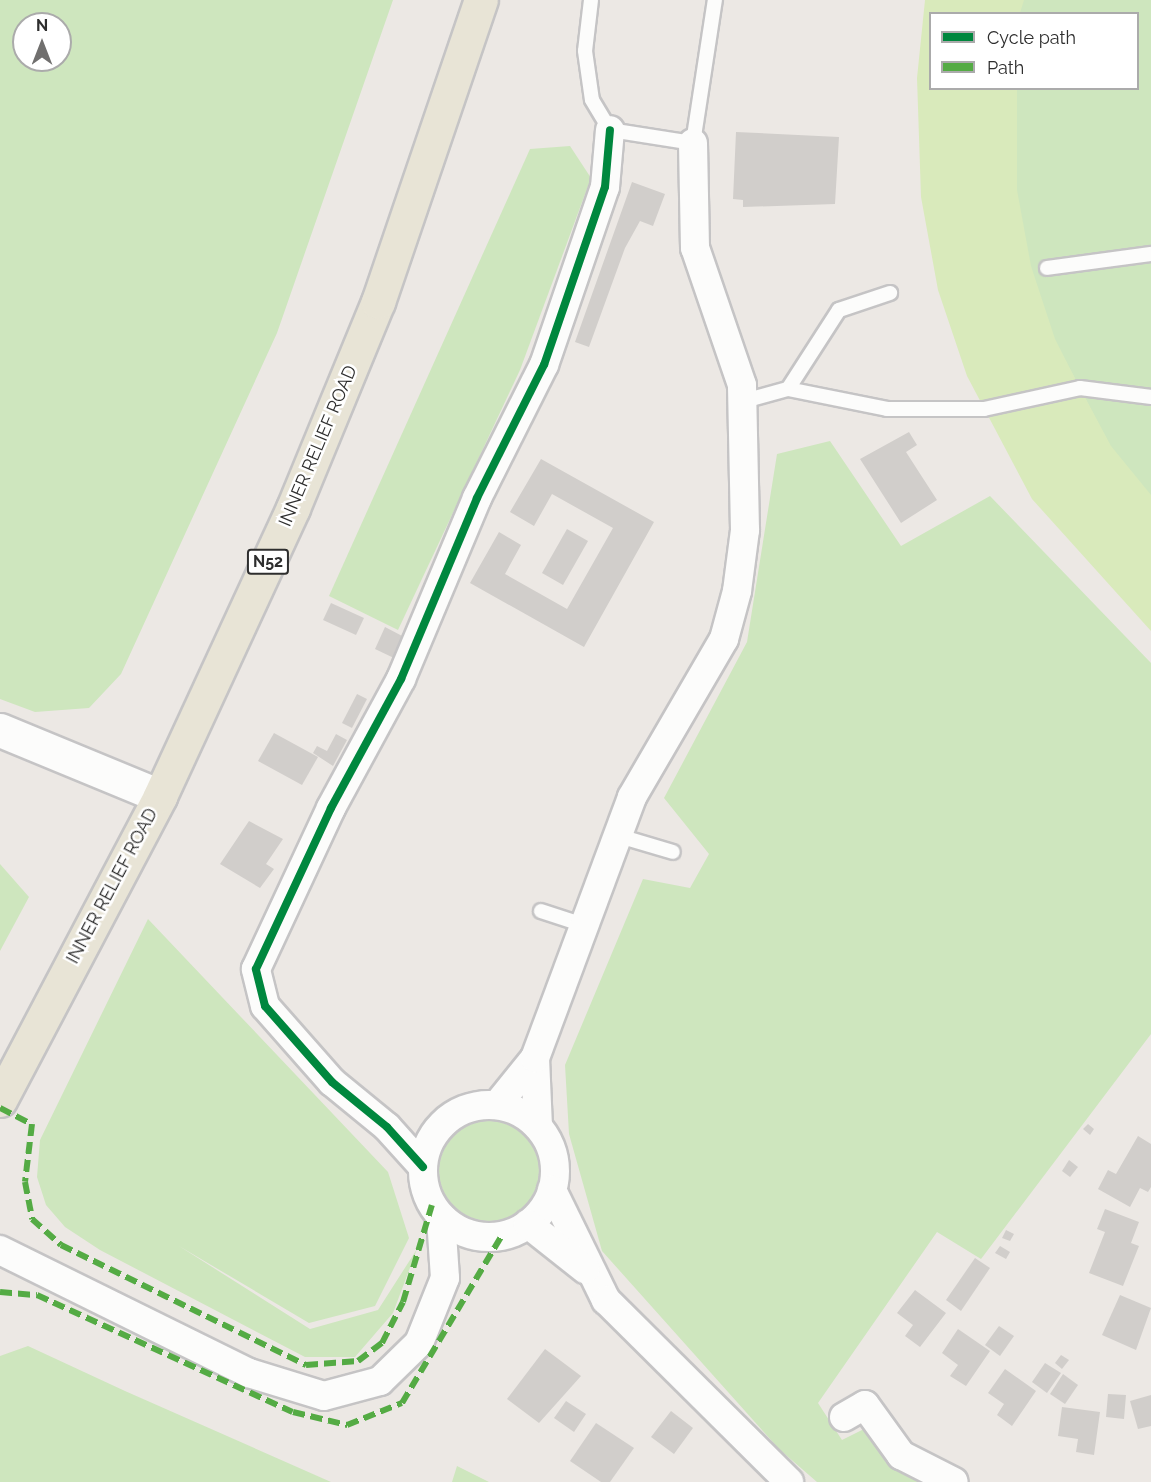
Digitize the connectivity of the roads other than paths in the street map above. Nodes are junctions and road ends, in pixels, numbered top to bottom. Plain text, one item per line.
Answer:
1 (482, 0) edge
2 (591, 0) edge
3 (715, 0) edge
4 (610, 130) junction
5 (693, 143) junction
6 (1151, 254) edge
7 (1047, 268) dead end
8 (890, 293) dead end
9 (788, 389) junction
10 (1151, 397) edge
11 (744, 401) junction
12 (0, 730) edge
13 (160, 796) junction
14 (619, 836) junction
15 (673, 852) dead end
16 (541, 911) dead end
17 (587, 926) junction
18 (535, 1058) junction
19 (0, 1100) edge
20 (497, 1105) junction
21 (441, 1125) junction
22 (538, 1126) junction
23 (387, 1127) junction
24 (423, 1167) junction
25 (552, 1190) junction
26 (441, 1217) junction
27 (528, 1224) junction
28 (483, 1236) junction
29 (0, 1250) edge
30 (590, 1272) junction
31 (445, 1278) junction
32 (844, 1417) dead end
33 (789, 1482) edge
34 (954, 1482) edge

1 - 13 main road, INNER RELIEF ROAD / N52
2 - 4 lane
3 - 5 lane
4 - 5 lane
4 - 23 street
5 - 11 street
6 - 7 lane
8 - 9 lane
9 - 10 lane
9 - 11 lane
11 - 14 street
12 - 13 street
13 - 19 main road, INNER RELIEF ROAD / N52
14 - 15 lane
14 - 17 street
16 - 17 lane
17 - 18 street
18 - 20 street
18 - 22 street
20 - 21 street
20 - 22 street
21 - 23 street
21 - 24 street
22 - 25 street
23 - 24 street
24 - 26 street
25 - 27 street
25 - 30 street
26 - 28 street
26 - 31 street
27 - 28 street
27 - 30 street
28 - 31 street
29 - 31 street
30 - 33 street
32 - 34 street

